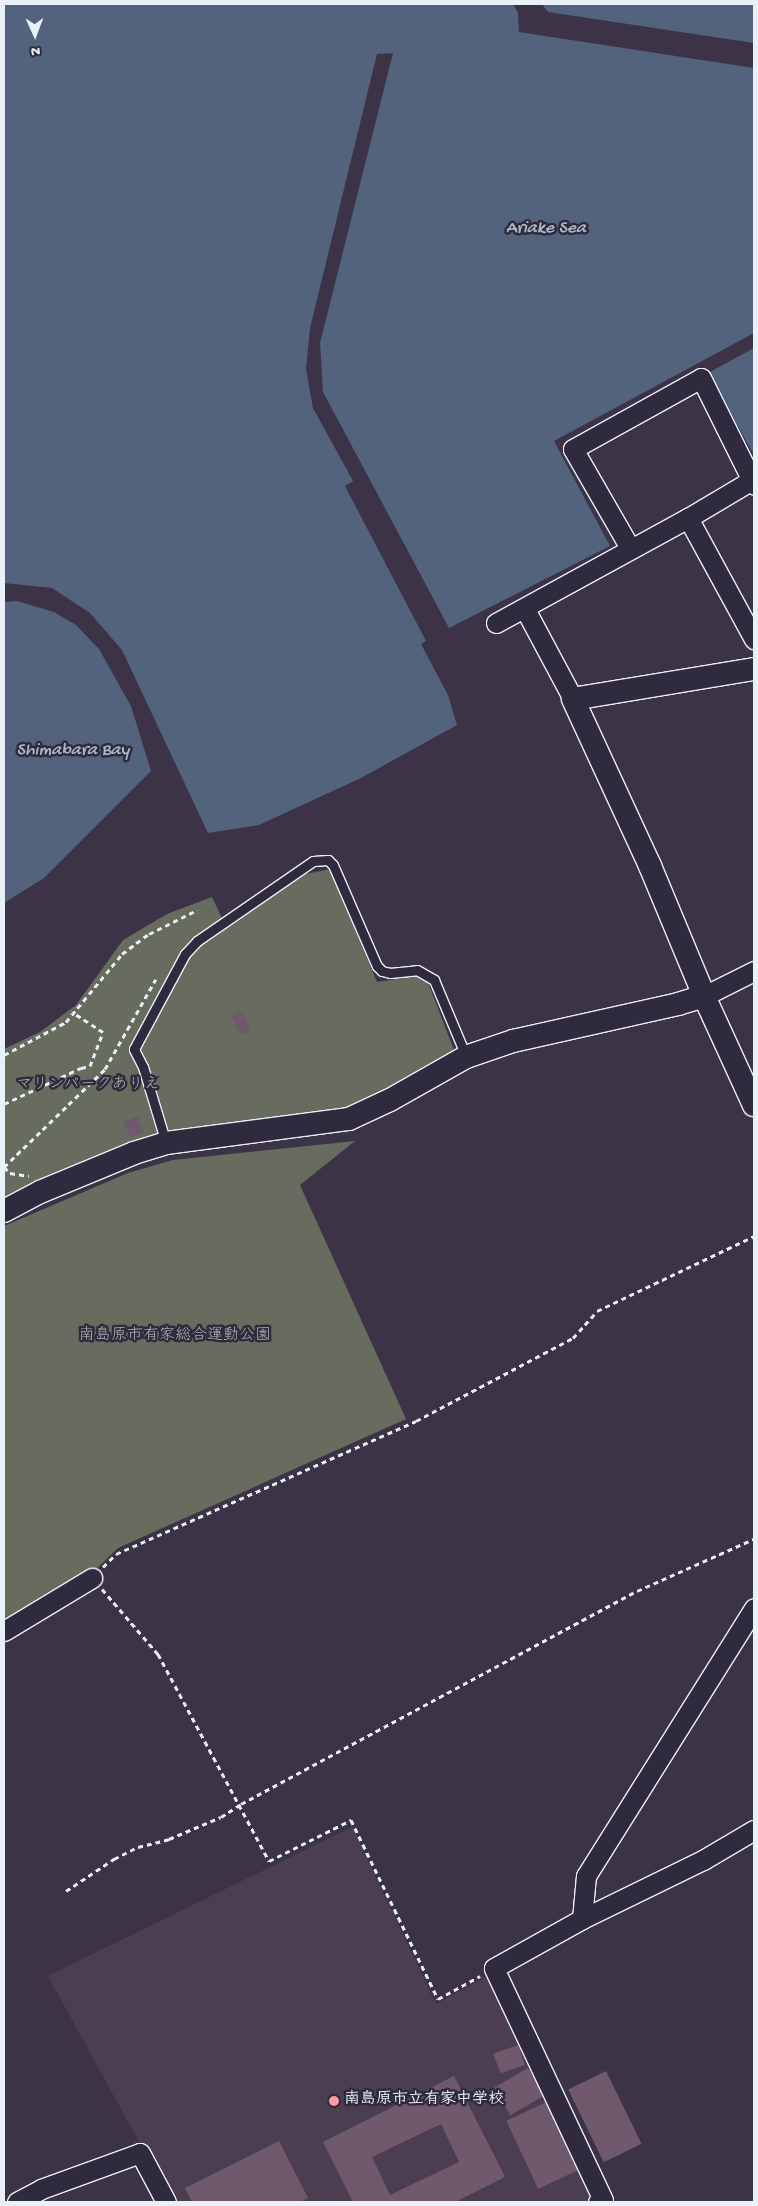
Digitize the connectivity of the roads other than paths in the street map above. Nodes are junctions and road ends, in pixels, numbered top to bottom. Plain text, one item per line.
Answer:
1 (753, 483) edge
2 (688, 518) junction
3 (630, 548) junction
4 (525, 608) junction
5 (496, 623) dead end
6 (754, 639) edge
7 (754, 669) edge
8 (573, 699) junction
9 (754, 971) edge
10 (704, 996) junction
11 (466, 1057) junction
12 (754, 1105) edge
13 (166, 1143) junction
14 (4, 1211) edge
15 (92, 1578) road end
16 (754, 1608) edge
17 (4, 1632) edge
18 (754, 1830) edge
19 (582, 1919) junction
20 (16, 2202) edge
21 (166, 2202) edge
22 (598, 2202) edge

1 - 2 street
1 - 3 street
2 - 3 street
2 - 6 street
3 - 4 street
4 - 5 street
4 - 8 street
7 - 8 street
8 - 10 street
9 - 10 street
10 - 11 street
10 - 12 street
11 - 13 street
11 - 13 lane
13 - 14 street
15 - 17 street
16 - 19 street
18 - 19 street
19 - 22 street
20 - 21 street

